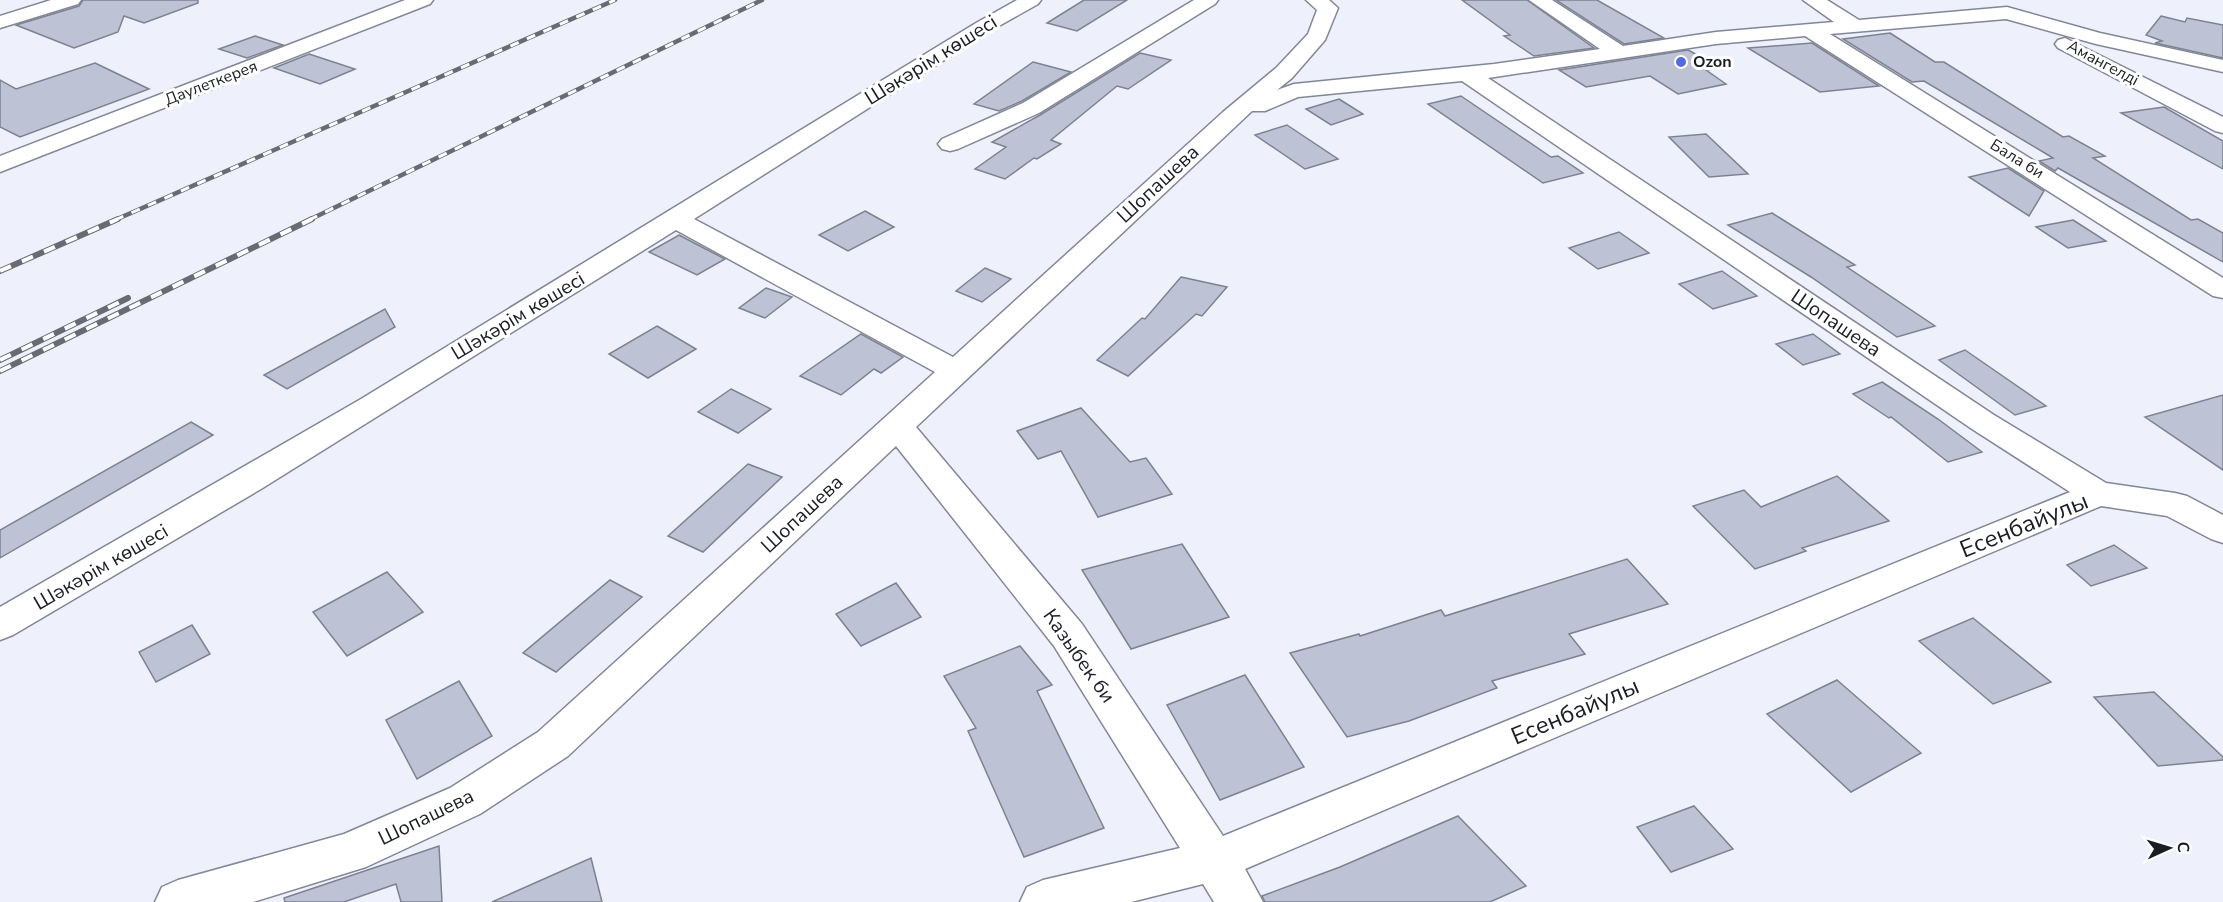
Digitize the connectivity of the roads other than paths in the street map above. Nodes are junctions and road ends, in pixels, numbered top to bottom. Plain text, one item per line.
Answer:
1 (71, 0) edge
2 (423, 0) edge
3 (1031, 0) edge
4 (1208, 0) edge
5 (1316, 0) edge
6 (1539, 0) edge
7 (1813, 0) edge
8 (1982, 0) edge
9 (2007, 13) junction
10 (0, 22) edge
11 (1855, 26) junction
12 (1809, 30) junction
13 (1620, 52) junction
14 (2223, 66) edge
15 (1467, 74) junction
16 (1231, 117) junction
17 (2223, 126) edge
18 (950, 144) dead end
19 (0, 165) edge
20 (675, 219) junction
21 (2223, 290) edge
22 (956, 371) junction
23 (897, 426) junction
24 (2098, 494) junction
25 (2223, 530) edge
26 (0, 625) edge
27 (1214, 861) junction
28 (178, 902) edge
29 (1043, 902) edge
30 (1240, 902) edge

1 - 10 street
2 - 19 street, Даулеткерея
3 - 20 street, Шәкәрім көшесі
4 - 18 street
5 - 16 street, Шопашева
6 - 13 street
7 - 11 street
8 - 9 street, Амангелді
9 - 11 street
9 - 14 street
9 - 17 street, Амангелді
11 - 12 street
12 - 13 street
12 - 21 street, Бала би
13 - 15 street
15 - 16 street
15 - 24 street, Шопашева
16 - 22 street, Шопашева
20 - 22 street
20 - 26 street, Шәкәрім көшесі
22 - 23 street, Шопашева
23 - 27 street, Казыбек би
23 - 28 street, Шопашева
24 - 25 street, Шопашева
24 - 27 street, Есенбайулы
27 - 29 street, Есенбайулы
27 - 30 street, Казыбек би

